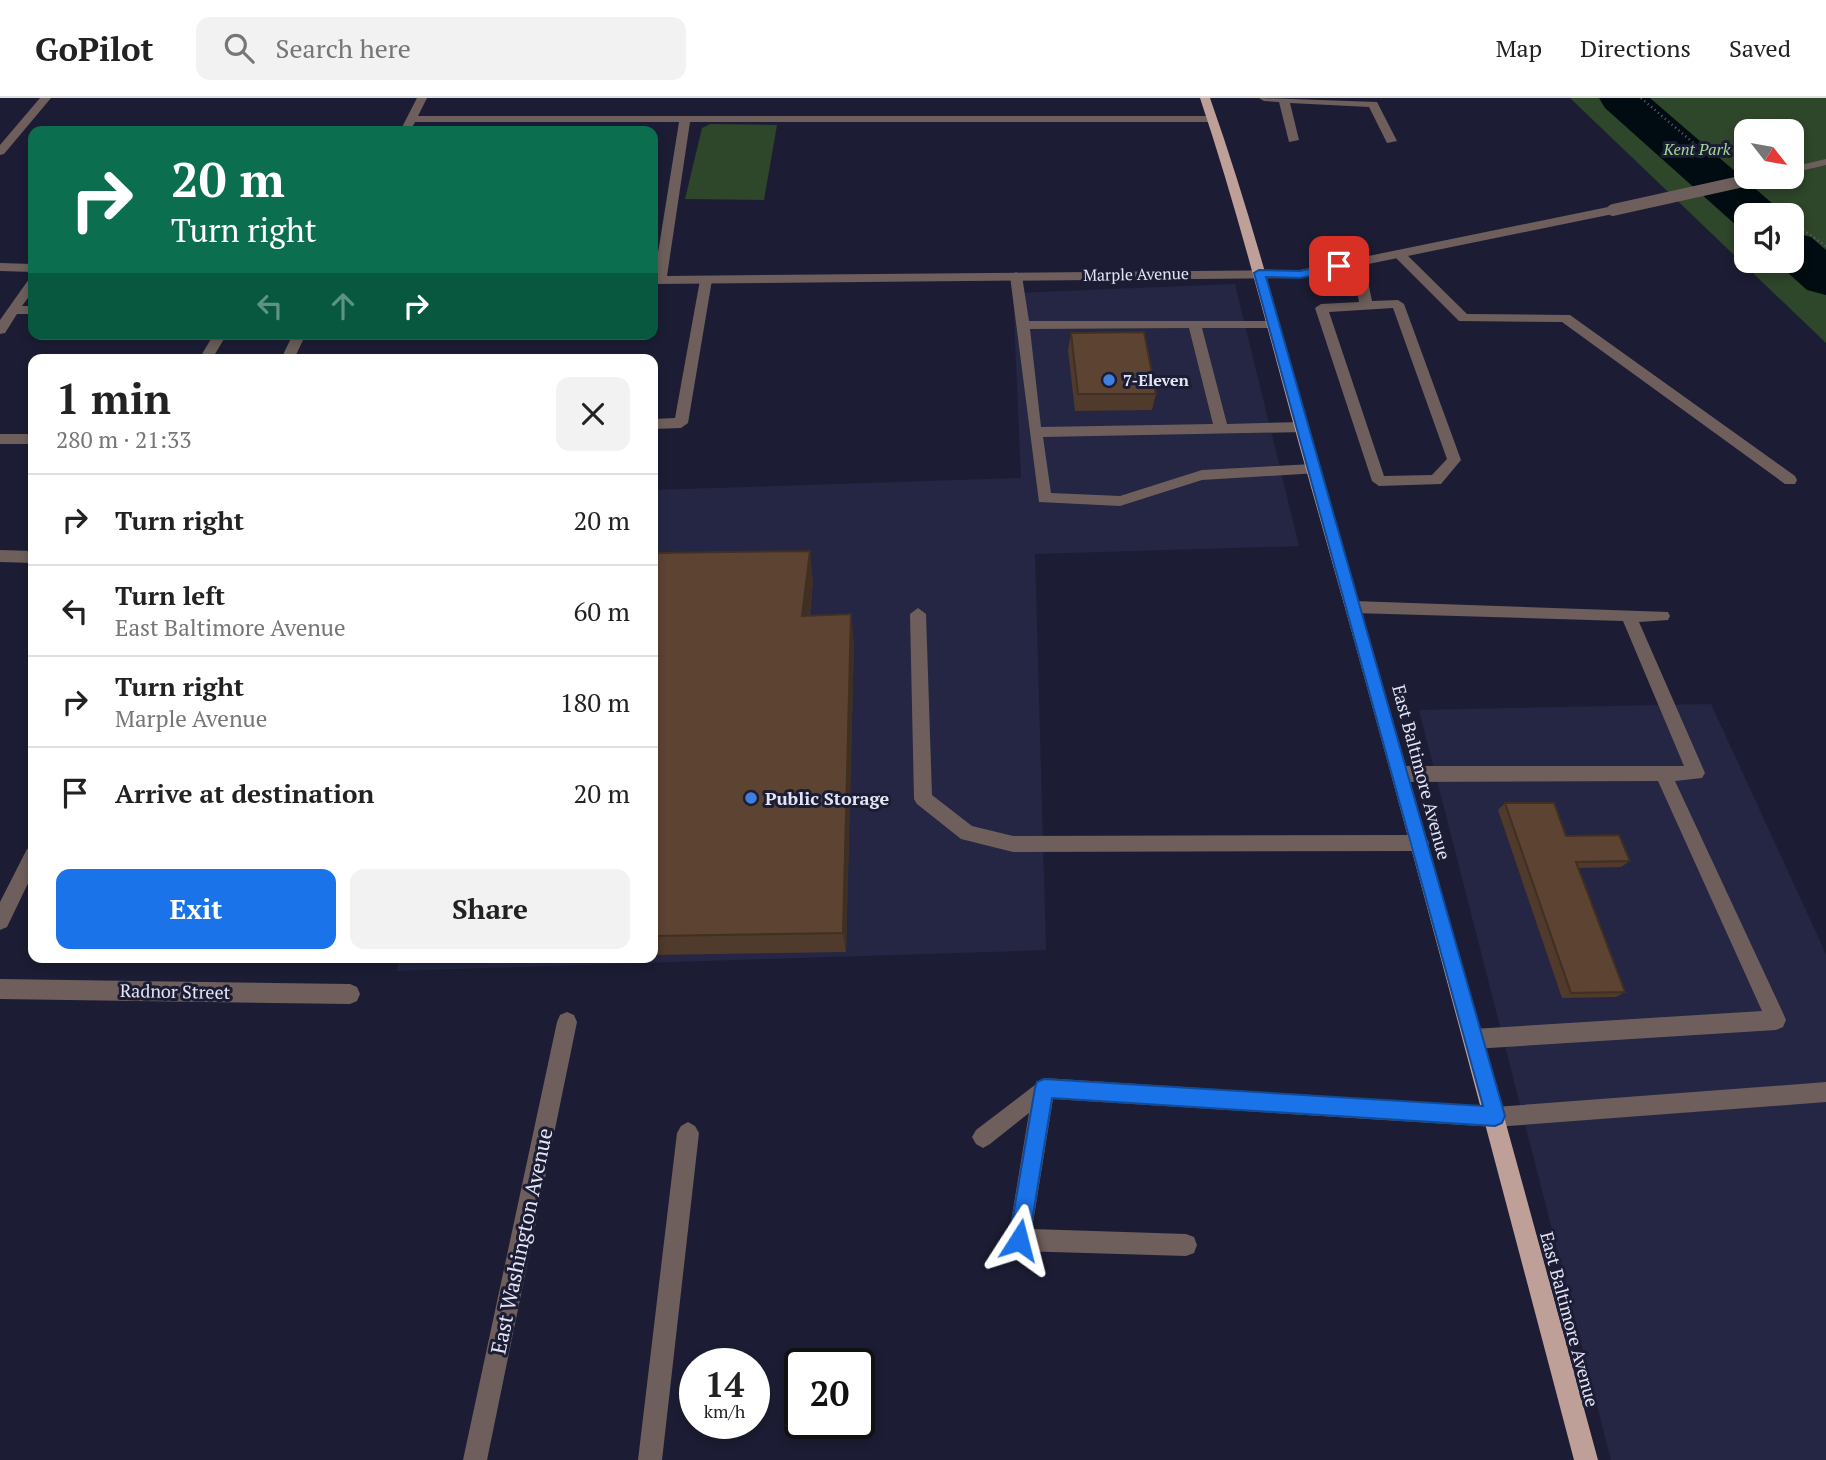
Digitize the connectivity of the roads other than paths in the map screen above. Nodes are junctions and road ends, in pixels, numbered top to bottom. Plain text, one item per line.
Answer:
1 (46, 98) edge
2 (422, 98) edge
3 (1205, 98) edge
4 (1264, 98) edge
5 (1284, 99) edge
6 (411, 119) junction
7 (685, 119) junction
8 (1212, 119) junction
9 (408, 126) edge
10 (1293, 140) dead end
11 (1391, 141) dead end
12 (0, 152) edge
13 (1826, 162) edge
14 (1804, 167) edge
15 (1734, 183) edge
16 (1399, 254) junction
17 (1358, 262) junction
18 (0, 267) edge
19 (28, 268) edge
20 (658, 269) edge
21 (1259, 273) junction
22 (1016, 276) junction
23 (658, 280) edge
24 (706, 280) junction
25 (28, 289) edge
26 (1366, 305) junction
27 (13, 310) junction
28 (28, 310) edge
29 (1194, 324) junction
30 (1273, 324) junction
31 (1023, 325) junction
32 (0, 331) edge
33 (658, 424) edge
34 (1303, 427) junction
35 (1221, 428) junction
36 (1035, 432) junction
37 (0, 439) edge
38 (28, 439) edge
39 (1313, 470) junction
40 (1790, 480) dead end
41 (0, 556) edge
42 (28, 557) edge
43 (1354, 607) junction
44 (918, 614) dead end
45 (1628, 615) junction
46 (1662, 616) dead end
47 (1663, 773) junction
48 (1401, 774) junction
49 (1420, 843) junction
50 (28, 865) edge
51 (0, 921) edge
52 (0, 989) edge
53 (350, 994) dead end
54 (567, 1022) dead end
55 (1473, 1039) junction
56 (1044, 1088) junction
57 (1826, 1092) edge
58 (1495, 1116) junction
59 (688, 1133) dead end
60 (983, 1137) dead end
61 (1186, 1245) dead end
62 (475, 1460) edge
63 (650, 1460) edge
64 (1586, 1460) edge

1 - 12 street
2 - 6 street
3 - 8 main road, East Baltimore Avenue
4 - 5 street
5 - 10 street
5 - 11 street
6 - 7 street
6 - 9 street
7 - 8 street
7 - 20 street
8 - 21 main road, East Baltimore Avenue
13 - 14 street
15 - 16 street, Marple Avenue, bridge
16 - 17 street, Marple Avenue
16 - 40 street
17 - 21 street, Marple Avenue
17 - 26 street
18 - 19 street
21 - 22 street, Marple Avenue
21 - 30 main road, East Baltimore Avenue
22 - 24 street, Marple Avenue
22 - 31 street
23 - 24 street, Marple Avenue
24 - 33 street
25 - 27 street
26 - 26 street
27 - 28 street
27 - 32 street
29 - 30 street
29 - 31 street
29 - 35 street
30 - 34 main road, East Baltimore Avenue
31 - 36 street
34 - 35 street
34 - 39 main road, East Baltimore Avenue
35 - 36 street
36 - 39 street
37 - 38 street
39 - 43 main road, East Baltimore Avenue
41 - 42 street
43 - 45 street
43 - 48 main road, East Baltimore Avenue
44 - 49 street
45 - 46 street
45 - 47 street
47 - 48 street
47 - 55 street
48 - 49 main road, East Baltimore Avenue
49 - 55 main road, East Baltimore Avenue
50 - 51 street
52 - 53 street, Radnor Street
54 - 62 street, East Washington Avenue
55 - 58 main road, East Baltimore Avenue
56 - 58 street
56 - 60 street
56 - 61 street
57 - 58 street
58 - 64 main road, East Baltimore Avenue
59 - 63 street

